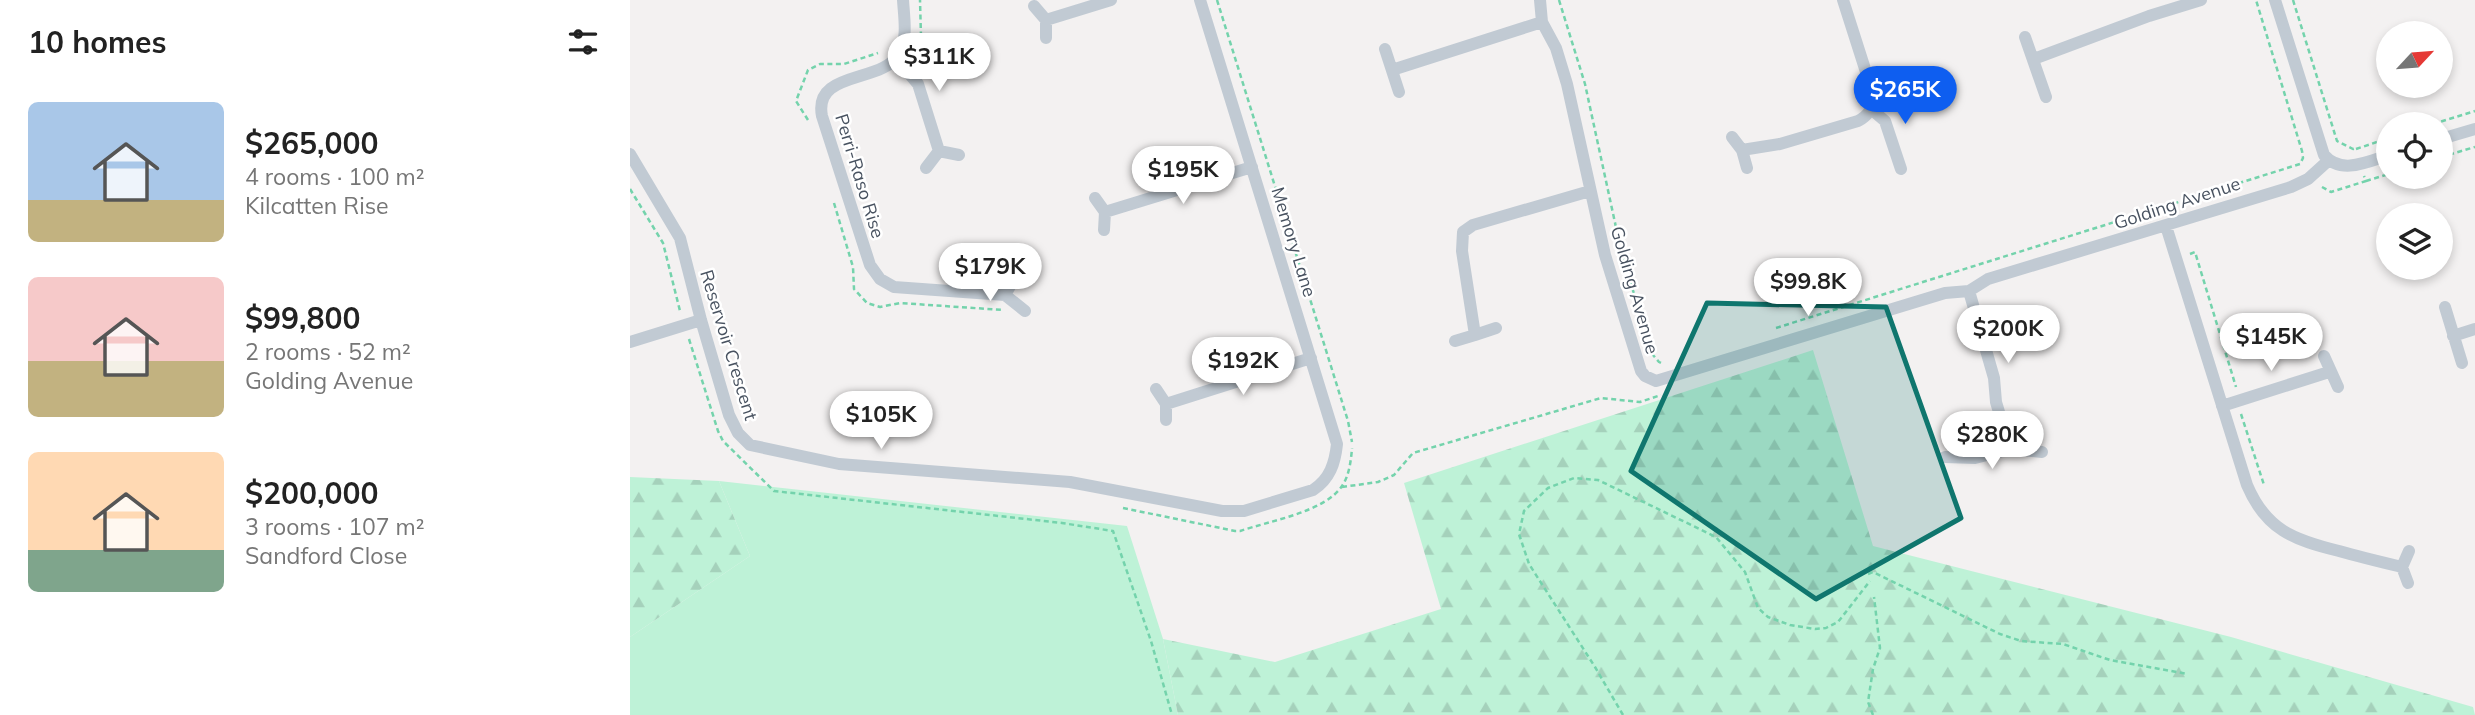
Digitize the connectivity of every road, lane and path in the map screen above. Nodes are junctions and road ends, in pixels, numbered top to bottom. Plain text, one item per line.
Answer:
1 (903, 0) edge
2 (1111, 0) edge
3 (1200, 0) edge
4 (1217, 0) edge
5 (1539, 0) edge
6 (1559, 0) edge
7 (1843, 0) edge
8 (2201, 0) edge
9 (2256, 0) edge
10 (2275, 0) edge
11 (2293, 0) edge
12 (1034, 6) dead end
13 (1046, 20) junction
14 (1542, 22) junction
15 (2025, 37) dead end
16 (1046, 38) dead end
17 (1385, 49) dead end
18 (883, 51) dead end
19 (896, 58) junction
20 (2034, 59) junction
21 (1392, 70) junction
22 (1399, 92) dead end
23 (2046, 97) dead end
24 (1871, 109) junction
25 (2475, 111) edge
26 (2453, 118) edge
27 (809, 123) dead end
28 (2475, 129) edge
29 (2453, 135) edge
30 (1732, 136) dead end
31 (2376, 142) edge
32 (2475, 147) edge
33 (2356, 148) junction
34 (1742, 150) junction
35 (939, 151) junction
36 (630, 154) edge
37 (2453, 154) edge
38 (959, 155) dead end
39 (2358, 155) dead end
40 (2376, 159) edge
41 (2329, 160) junction
42 (926, 167) dead end
43 (1252, 167) junction
44 (1747, 167) dead end
45 (1901, 169) dead end
46 (2364, 176) dead end
47 (2376, 178) edge
48 (2366, 181) junction
49 (2319, 183) dead end
50 (630, 190) edge
51 (1590, 191) junction
52 (832, 198) dead end
53 (1095, 198) dead end
54 (1105, 212) junction
55 (2166, 226) junction
56 (1104, 230) dead end
57 (2177, 259) junction
58 (1013, 281) dead end
59 (1969, 291) junction
60 (1015, 303) junction
61 (2445, 307) dead end
62 (681, 313) dead end
63 (701, 320) junction
64 (1496, 328) dead end
65 (2475, 329) edge
66 (1766, 332) dead end
67 (1475, 335) junction
68 (2454, 335) junction
69 (1455, 341) dead end
70 (630, 342) edge
71 (2324, 356) dead end
72 (1311, 358) junction
73 (2462, 363) dead end
74 (1667, 364) dead end
75 (2329, 372) junction
76 (2338, 387) dead end
77 (1156, 389) dead end
78 (2238, 393) dead end
79 (1662, 395) dead end
80 (1166, 404) junction
81 (2222, 406) junction
82 (2240, 411) dead end
83 (1166, 420) dead end
84 (2010, 449) junction
85 (2042, 452) dead end
86 (739, 456) dead end
87 (1945, 457) dead end
88 (1313, 490) joint
89 (2265, 490) dead end
90 (2409, 551) dead end
91 (2402, 567) junction
92 (1868, 574) dead end
93 (1870, 581) dead end
94 (2408, 583) dead end
95 (1874, 597) dead end
96 (2188, 674) dead end
97 (1172, 715) edge
98 (1623, 715) edge
99 (1873, 715) edge

1 - 19 street
2 - 13 street
3 - 43 street, Memory Lane
4 - 79 path
5 - 14 street, Golding Avenue
6 - 74 path
7 - 24 street
8 - 20 street
9 - 66 path
10 - 41 street
11 - 33 path
12 - 13 street
13 - 16 street
14 - 21 street
14 - 51 street, Golding Avenue
15 - 20 street
17 - 21 street
18 - 27 path
19 - 35 street
19 - 60 street, Perri-Raso Rise
20 - 23 street
21 - 22 street
24 - 34 street
24 - 45 street
25 - 26 path
28 - 29 street
30 - 34 street
31 - 33 path
32 - 37 path
33 - 39 path
34 - 44 street
35 - 38 street
35 - 42 street
36 - 63 street, Reservoir Crescent
40 - 41 street
41 - 55 street, Golding Avenue
43 - 54 street
43 - 72 street, Memory Lane
46 - 48 path
47 - 48 path
48 - 49 path
50 - 62 path
51 - 59 street, Golding Avenue
51 - 67 street
52 - 60 path
53 - 54 street
54 - 56 street
55 - 57 street
55 - 59 street, Golding Avenue
57 - 78 path
57 - 81 street
58 - 60 street
59 - 84 street
61 - 68 street
63 - 70 street
63 - 88 street, Reservoir Crescent
64 - 67 street
65 - 68 street
67 - 69 street
68 - 73 street
71 - 75 street
72 - 80 street
72 - 88 street, Memory Lane
75 - 76 street
75 - 81 street
77 - 80 street
80 - 83 street
81 - 91 street
82 - 89 path
84 - 85 street
84 - 87 street
86 - 97 path
90 - 91 street
91 - 94 street
92 - 96 path
93 - 98 path
95 - 99 path

